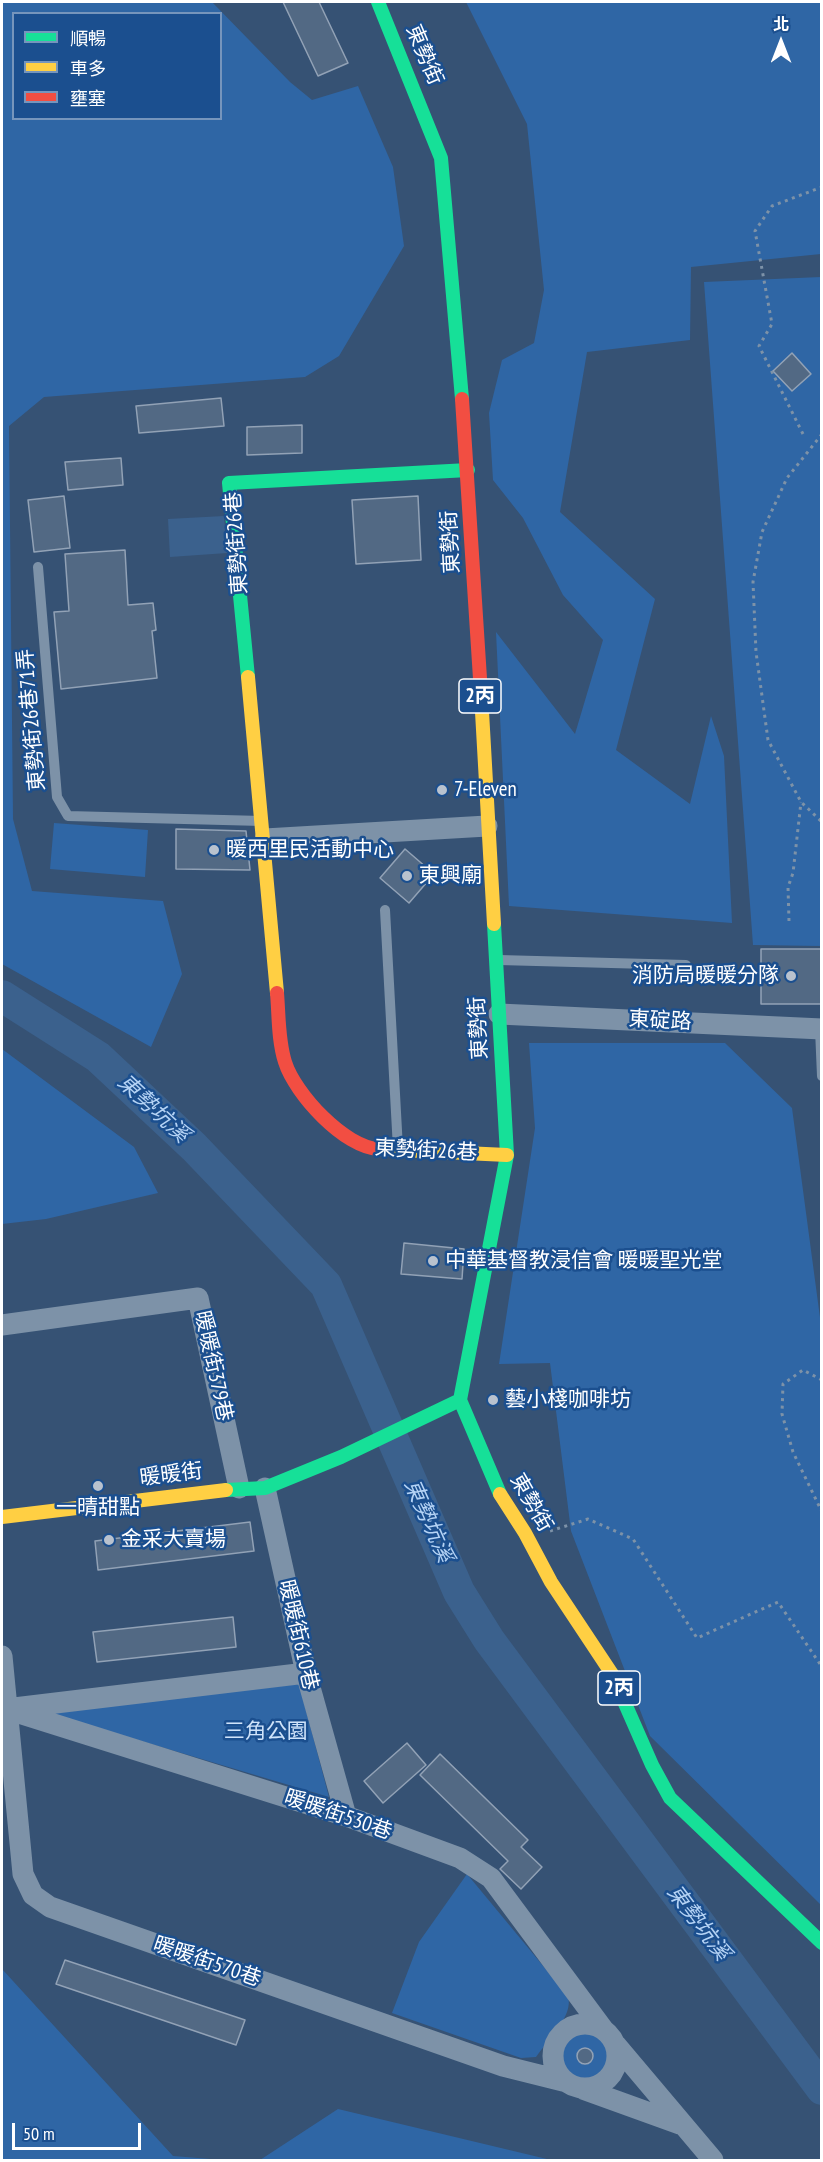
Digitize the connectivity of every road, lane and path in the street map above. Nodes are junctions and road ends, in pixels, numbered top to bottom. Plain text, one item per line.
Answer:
1 (378, 2) edge
2 (822, 187) edge
3 (802, 434) dead end
4 (822, 434) edge
5 (468, 470) junction
6 (38, 567) dead end
7 (801, 802) junction
8 (822, 822) edge
9 (487, 826) junction
10 (264, 830) junction
11 (385, 910) dead end
12 (789, 921) dead end
13 (496, 960) junction
14 (686, 965) dead end
15 (500, 1014) junction
16 (821, 1029) edge
17 (822, 1076) edge
18 (398, 1149) junction
19 (507, 1155) junction
20 (2, 1325) edge
21 (822, 1380) edge
22 (460, 1400) junction
23 (239, 1488) junction
24 (265, 1488) junction
25 (822, 1512) edge
26 (2, 1517) edge
27 (525, 1533) junction
28 (2, 1656) edge
29 (822, 1667) edge
30 (306, 1673) junction
31 (4, 1709) edge
32 (346, 1816) junction
33 (822, 1943) edge
34 (609, 2037) junction
35 (563, 2081) junction
36 (583, 2089) junction
37 (680, 2125) junction
38 (713, 2160) edge

1 - 5 main road, 東勢街 / 2丙
2 - 3 path
4 - 7 path
5 - 9 main road, 東勢街 / 2丙
5 - 10 main road, 東勢街26巷
6 - 10 lane, 東勢街26巷71弄
7 - 8 path
7 - 12 path
9 - 10 street
9 - 13 main road, 東勢街 / 2丙
10 - 18 main road, 東勢街26巷
11 - 18 lane
13 - 14 lane
13 - 15 main road, 東勢街 / 2丙
15 - 16 street, 東碇路
15 - 19 main road, 東勢街 / 2丙
16 - 17 lane
18 - 19 main road, 東勢街26巷
19 - 22 main road, 東勢街 / 2丙
20 - 23 street, 暖暖街379巷
21 - 25 path
22 - 24 main road, 暖暖街
22 - 27 main road, 東勢街 / 2丙
23 - 24 main road, 暖暖街
23 - 26 main road, 暖暖街
24 - 30 street, 暖暖街610巷
27 - 29 path
27 - 33 main road, 東勢街 / 2丙
28 - 31 street, 暖暖街570巷
30 - 31 street
30 - 32 street, 暖暖街610巷
31 - 32 street, 暖暖街530巷
31 - 35 street, 暖暖街570巷
32 - 34 street, 暖暖街530巷
34 - 35 street
34 - 36 street
34 - 37 street, 暖暖街530巷
35 - 36 street
36 - 37 street
37 - 38 street

